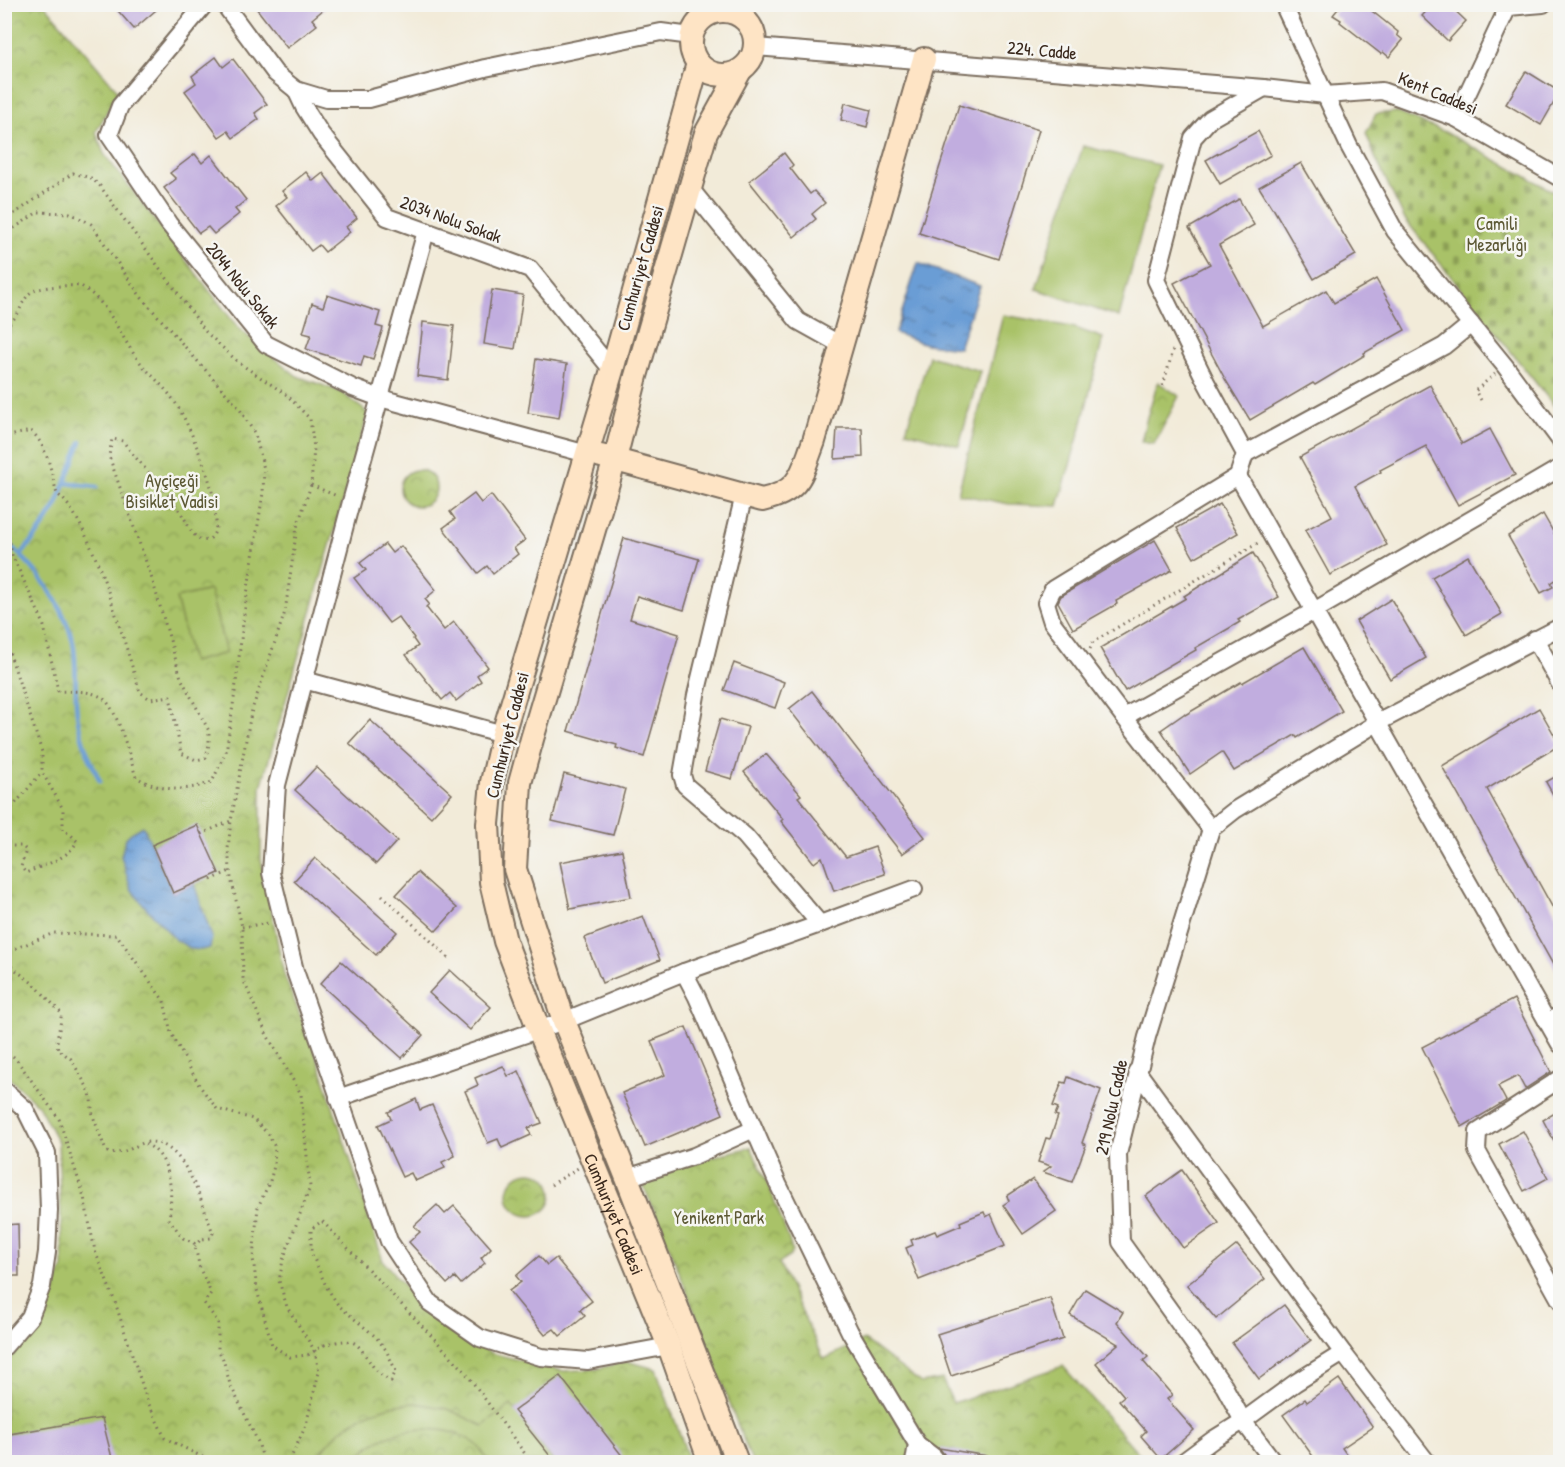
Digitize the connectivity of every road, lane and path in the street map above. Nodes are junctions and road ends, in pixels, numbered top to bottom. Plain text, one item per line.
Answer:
1 (205, 4) edge
2 (224, 4) edge
3 (1283, 4) edge
4 (1543, 4) edge
5 (1507, 6) edge
6 (711, 9) edge
7 (751, 25) edge
8 (692, 36) junction
9 (924, 59) junction
10 (698, 63) junction
11 (740, 70) junction
12 (1264, 88) junction
13 (296, 90) junction
14 (1325, 95) junction
15 (1456, 118) junction
16 (1560, 178) edge
17 (689, 187) junction
18 (4, 220) edge
19 (426, 231) junction
20 (4, 235) edge
21 (1472, 324) junction
22 (4, 326) edge
23 (1180, 329) junction
24 (841, 345) junction
25 (1505, 366) junction
26 (612, 370) junction
27 (1163, 386) dead end
28 (380, 398) junction
29 (1481, 400) dead end
30 (4, 439) edge
31 (1560, 440) edge
32 (587, 454) junction
33 (1245, 454) junction
34 (615, 459) junction
35 (1560, 468) edge
36 (1238, 476) junction
37 (311, 485) junction
38 (744, 495) junction
39 (351, 502) junction
40 (4, 508) edge
41 (1270, 536) junction
42 (1314, 611) junction
43 (1560, 627) edge
44 (4, 636) edge
45 (1535, 639) junction
46 (1085, 663) junction
47 (304, 680) junction
48 (1560, 684) edge
49 (1124, 717) junction
50 (1377, 723) junction
51 (504, 734) junction
52 (42, 772) junction
53 (4, 816) edge
54 (231, 821) junction
55 (1211, 829) junction
56 (201, 834) dead end
57 (4, 846) edge
58 (230, 871) junction
59 (211, 880) dead end
60 (914, 889) dead end
61 (382, 895) dead end
62 (283, 921) junction
63 (820, 924) junction
64 (242, 927) junction
65 (4, 955) edge
66 (450, 958) dead end
67 (684, 972) junction
68 (1554, 1019) edge
69 (564, 1022) junction
70 (539, 1030) junction
71 (1560, 1044) edge
72 (4, 1048) edge
73 (1137, 1071) junction
74 (1560, 1078) edge
75 (4, 1090) edge
76 (338, 1098) junction
77 (754, 1129) junction
78 (142, 1143) junction
79 (592, 1159) junction
80 (627, 1178) junction
81 (551, 1185) dead end
82 (195, 1246) junction
83 (1560, 1300) edge
84 (669, 1346) junction
85 (4, 1347) edge
86 (1343, 1353) junction
87 (1243, 1421) junction
88 (917, 1444) junction
89 (934, 1457) dead end
90 (212, 1462) edge
91 (264, 1462) edge
92 (289, 1462) edge
93 (531, 1462) edge
94 (710, 1462) edge
95 (737, 1462) edge
96 (914, 1462) edge
97 (1183, 1462) edge
98 (1274, 1462) edge
99 (1427, 1462) edge

1 - 28 street, 2044 Nolu Sokak
2 - 13 street, 2034 Nolu Sokak
3 - 14 street
4 - 5 street
5 - 15 street
6 - 7 street
6 - 8 street
7 - 9 street, 224. Cadde
7 - 11 street
8 - 10 street
8 - 13 street
9 - 12 street, 224. Cadde
9 - 24 street
10 - 11 street
10 - 26 street, Cumhuriyet Caddesi
11 - 17 street, Cumhuriyet Caddesi
12 - 14 street, 224. Cadde
12 - 23 street
13 - 19 street, 2034 Nolu Sokak
14 - 15 street, Kent Caddesi
14 - 21 street
15 - 16 street, Kent Caddesi
17 - 24 street
17 - 34 street, Cumhuriyet Caddesi
18 - 37 path
19 - 26 street, 2034 Nolu Sokak
19 - 28 street
20 - 40 path
21 - 25 street
21 - 33 street
22 - 30 path
23 - 27 path
23 - 33 street
24 - 38 street
25 - 29 path
25 - 31 street
26 - 32 street, Cumhuriyet Caddesi
28 - 32 street, 2044 Nolu Sokak
28 - 39 street
32 - 34 street
32 - 51 street, Cumhuriyet Caddesi
33 - 36 street
34 - 38 street
34 - 69 street, Cumhuriyet Caddesi
35 - 42 street
36 - 41 street
36 - 46 street
37 - 39 path
37 - 54 path
38 - 63 street
39 - 47 street
41 - 42 street
41 - 46 path
42 - 49 street
42 - 50 street
43 - 45 street
44 - 52 path
45 - 48 street
45 - 50 street
46 - 49 street
47 - 51 street
47 - 62 street
49 - 55 street
50 - 55 street
50 - 68 street
51 - 70 street, Cumhuriyet Caddesi
52 - 53 path
52 - 57 path
54 - 56 path
54 - 58 path
55 - 73 street, 219 Nolu Cadde
58 - 59 path
58 - 64 path
60 - 63 street
61 - 66 path
62 - 64 path
62 - 76 street
63 - 67 street
64 - 92 path
65 - 78 path
65 - 93 path, bridge
67 - 69 street
67 - 77 street
68 - 71 street
69 - 70 street
69 - 80 street, Cumhuriyet Caddesi
70 - 76 street
70 - 79 street, Cumhuriyet Caddesi
72 - 90 path
73 - 86 street
73 - 87 street, 219 Nolu Cadde
74 - 83 street
75 - 85 street
76 - 84 street
77 - 80 street
77 - 88 street
78 - 82 path
78 - 82 path
79 - 81 path
79 - 84 street, Cumhuriyet Caddesi
80 - 95 street, Cumhuriyet Caddesi
82 - 91 path
84 - 94 street, Cumhuriyet Caddesi
86 - 87 street
86 - 99 street
87 - 97 street
87 - 98 street, 219 Nolu Cadde
88 - 89 street
88 - 96 street

